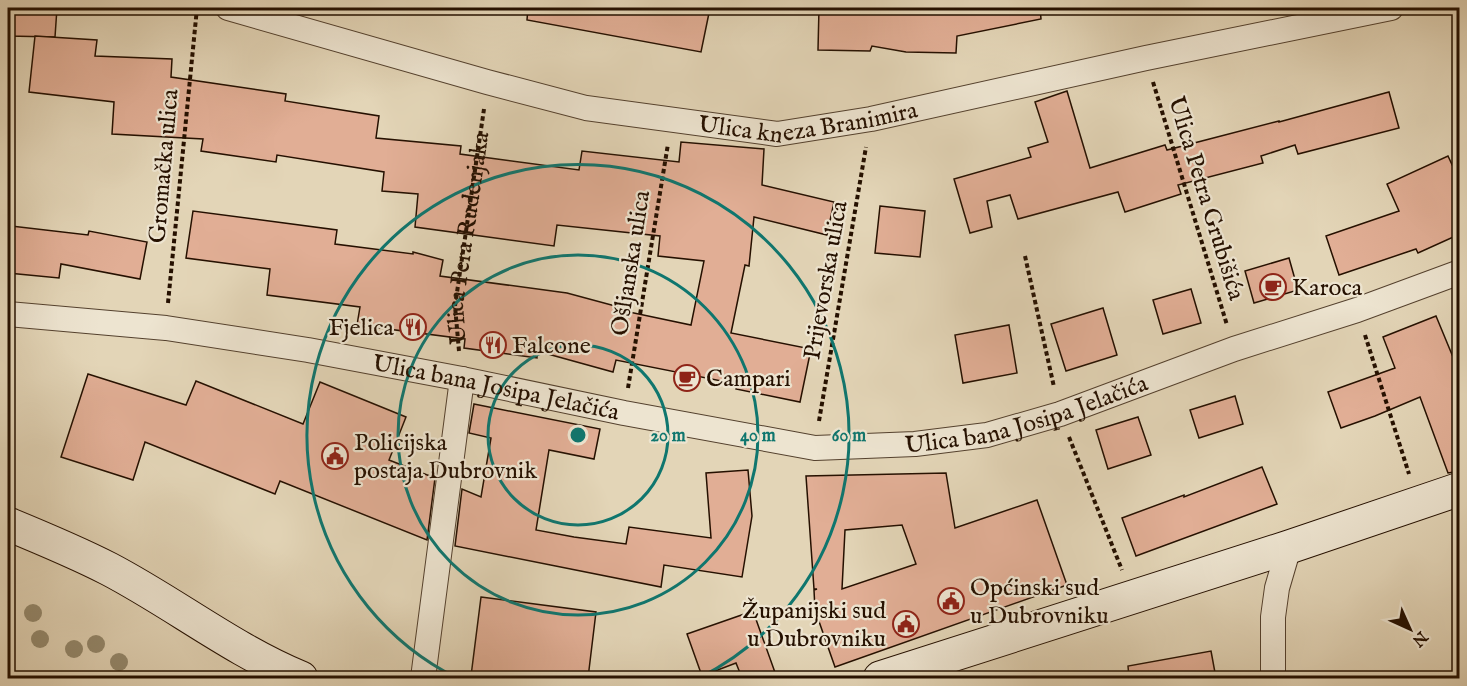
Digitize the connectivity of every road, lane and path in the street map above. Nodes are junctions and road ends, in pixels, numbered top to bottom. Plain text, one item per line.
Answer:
1 (197, 8) edge
2 (228, 8) edge
3 (1392, 8) edge
4 (1146, 58) junction
5 (487, 82) junction
6 (672, 118) junction
7 (871, 119) junction
8 (1025, 256) dead end
9 (1460, 272) edge
10 (1357, 310) junction
11 (8, 314) edge
12 (166, 328) junction
13 (8, 334) edge
14 (1234, 349) junction
15 (8, 356) edge
16 (462, 378) junction
17 (624, 413) junction
18 (1060, 414) junction
19 (815, 448) junction
20 (1460, 489) edge
21 (1418, 503) junction
22 (8, 524) edge
23 (1289, 547) junction
24 (1132, 597) junction
25 (301, 678) edge
26 (423, 678) edge
27 (880, 678) edge
28 (1273, 678) edge

1 - 12 path, Gromačka ulica
2 - 5 street, Ulica kneza Branimira
3 - 4 street, Ulica kneza Branimira
4 - 7 street, Ulica kneza Branimira
4 - 14 path, Ulica Petra Grubišića
5 - 6 street, Ulica kneza Branimira
5 - 16 path, Ulica Pera Rudenjaka
6 - 7 street, Ulica kneza Branimira
6 - 17 path, Ošljanska ulica
7 - 19 path, Prijevorska ulica
8 - 18 path
9 - 10 street, Ulica bana Josipa Jelačića
10 - 14 street, Ulica bana Josipa Jelačića
10 - 21 path
11 - 12 street, Ulica bana Josipa Jelačića
12 - 16 street, Ulica bana Josipa Jelačića
13 - 15 path
14 - 18 street, Ulica bana Josipa Jelačića
16 - 17 street, Ulica bana Josipa Jelačića
16 - 26 street, Ulica Pera Rudenjaka
17 - 19 street, Ulica bana Josipa Jelačića
18 - 19 street, Ulica bana Josipa Jelačića
18 - 24 path
20 - 21 main road
21 - 23 main road
22 - 25 main road
23 - 24 main road
23 - 28 street
24 - 27 main road

